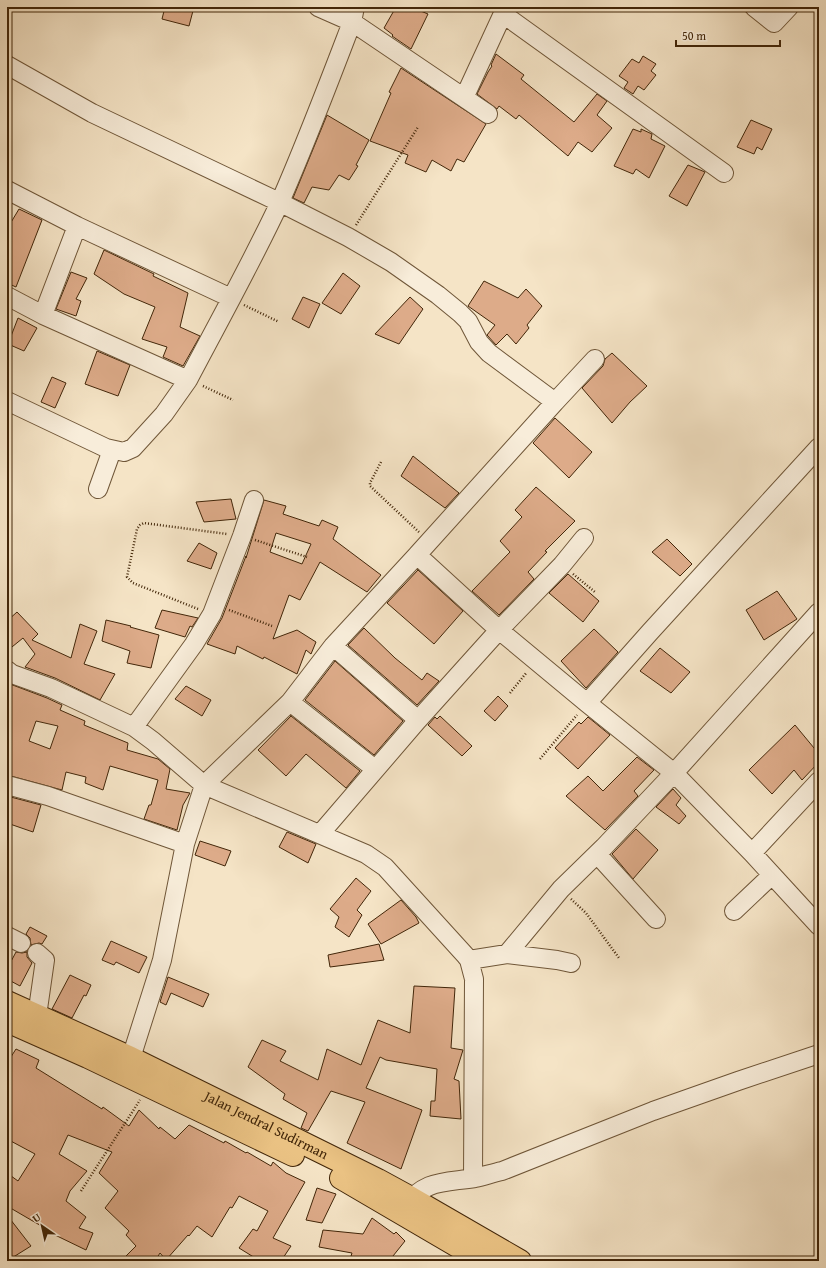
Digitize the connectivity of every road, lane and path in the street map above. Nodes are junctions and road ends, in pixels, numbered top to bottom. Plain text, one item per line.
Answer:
1 (318, 7) edge
2 (754, 7) edge
3 (789, 7) edge
4 (504, 10) edge
5 (354, 14) edge
6 (7, 65) edge
7 (464, 98) junction
8 (488, 114) dead end
9 (418, 127) dead end
10 (724, 173) dead end
11 (7, 190) edge
12 (279, 202) junction
13 (77, 226) junction
14 (348, 237) junction
15 (7, 296) edge
16 (231, 298) junction
17 (43, 315) junction
18 (279, 322) dead end
19 (595, 359) dead end
20 (188, 380) junction
21 (233, 400) dead end
22 (7, 401) edge
23 (555, 402) junction
24 (819, 447) edge
25 (112, 450) junction
26 (381, 462) dead end
27 (98, 489) dead end
28 (254, 500) dead end
29 (242, 536) junction
30 (584, 538) dead end
31 (430, 542) junction
32 (417, 555) junction
33 (307, 557) dead end
34 (562, 565) junction
35 (595, 592) dead end
36 (214, 610) junction
37 (819, 612) edge
38 (272, 626) dead end
39 (499, 630) junction
40 (333, 646) junction
41 (536, 661) junction
42 (7, 670) edge
43 (510, 693) dead end
44 (290, 702) junction
45 (587, 703) junction
46 (418, 720) junction
47 (134, 727) junction
48 (540, 759) dead end
49 (375, 769) junction
50 (674, 773) junction
51 (819, 781) edge
52 (7, 785) edge
53 (204, 785) junction
54 (320, 834) junction
55 (185, 844) junction
56 (752, 853) junction
57 (597, 854) junction
58 (772, 875) junction
59 (561, 889) junction
60 (734, 911) dead end
61 (656, 919) dead end
62 (819, 926) edge
63 (37, 953) dead end
64 (507, 954) junction
65 (619, 958) dead end
66 (469, 960) junction
67 (571, 963) dead end
68 (7, 1002) edge
69 (37, 1016) junction
70 (7, 1021) edge
71 (819, 1054) edge
72 (131, 1058) junction
73 (149, 1087) junction
74 (473, 1178) junction
75 (374, 1187) junction
76 (81, 1190) dead end
77 (406, 1205) junction
78 (483, 1261) edge
79 (520, 1261) edge

1 - 5 street
2 - 3 street
4 - 7 street
4 - 10 street
5 - 7 street
5 - 12 street
6 - 12 street
7 - 8 street
9 - 14 path
11 - 13 street
12 - 14 street
12 - 16 street
13 - 16 street
13 - 17 street
14 - 23 street
15 - 17 street
16 - 18 path
16 - 20 street
17 - 20 street
19 - 23 street
20 - 21 path
20 - 25 street
22 - 25 street
23 - 31 street
24 - 45 street
25 - 27 street
26 - 31 path
28 - 29 street
29 - 33 path
29 - 36 street
29 - 36 path
30 - 34 street
31 - 32 street
32 - 39 street
32 - 40 street
34 - 35 path
34 - 39 street
36 - 38 path
36 - 47 street
37 - 50 street
39 - 41 street
39 - 46 street
40 - 44 street
40 - 46 street
41 - 43 path
41 - 45 street
42 - 47 street
44 - 49 street
44 - 53 street
45 - 48 path
45 - 50 street
46 - 49 street
47 - 53 street
49 - 54 street
50 - 56 street
50 - 57 street
51 - 56 street
52 - 55 street
53 - 54 street
53 - 55 street
54 - 66 street
55 - 72 street
56 - 58 street
57 - 59 street
57 - 61 street
58 - 60 street
58 - 62 street
59 - 64 street
59 - 65 path
63 - 69 street
64 - 66 street
64 - 67 street
66 - 74 street
68 - 69 highway, Jalan Jendral Sudirman
69 - 72 highway, Jalan Jendral Sudirman
70 - 73 highway, Jalan Jendral Sudirman
71 - 74 street
72 - 75 highway, Jalan Jendral Sudirman
73 - 75 highway, Jalan Jendral Sudirman
73 - 76 path
74 - 77 street
75 - 77 highway, Jalan Jendral Sudirman
77 - 78 highway, Jalan Jendral Sudirman
77 - 79 highway, Jalan Jendral Sudirman

